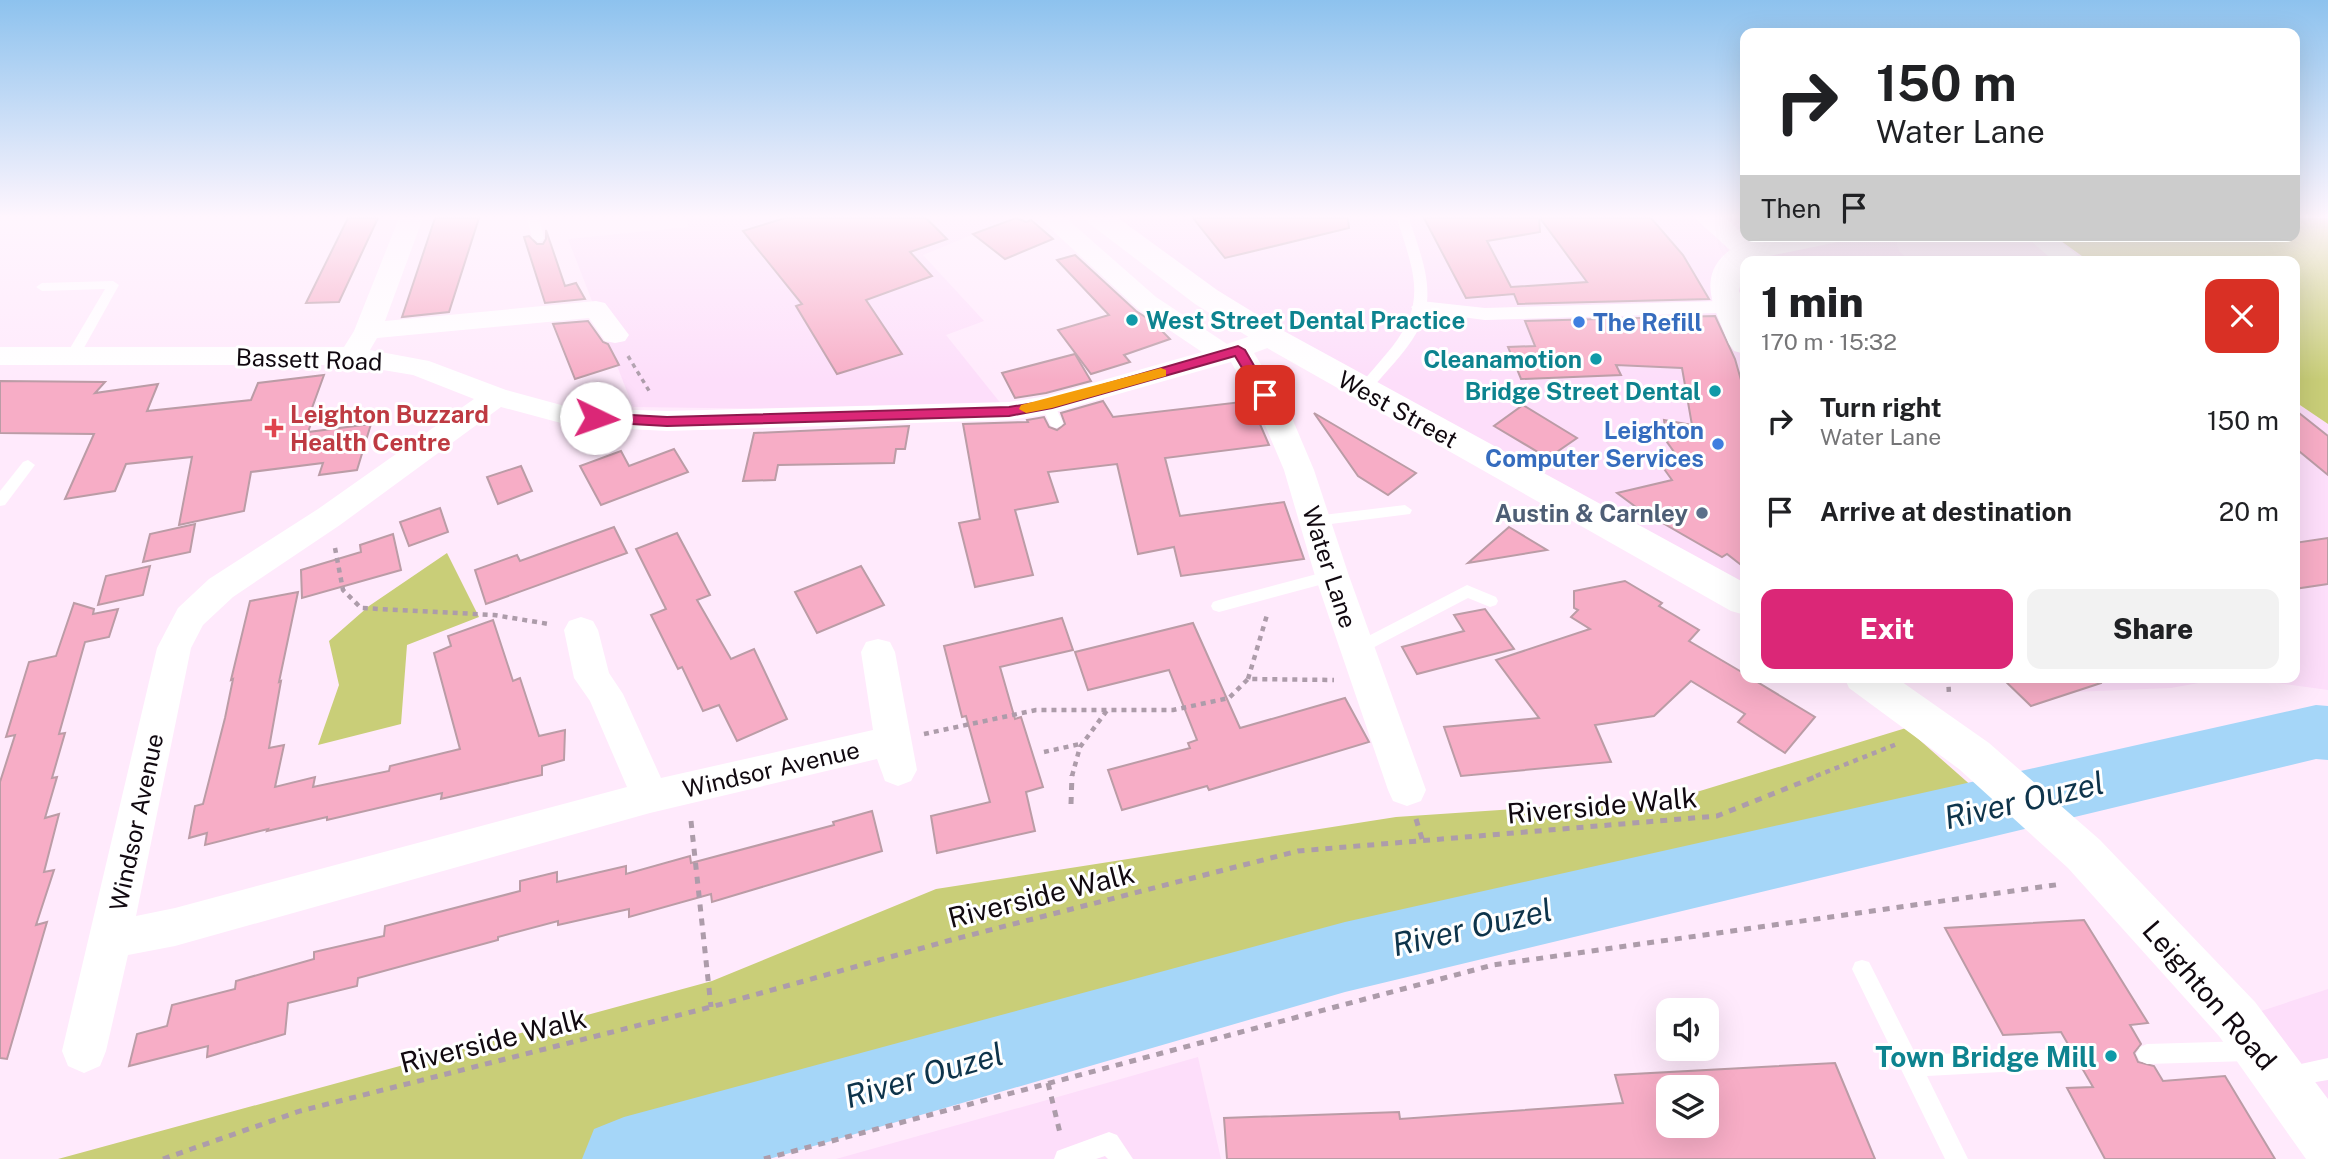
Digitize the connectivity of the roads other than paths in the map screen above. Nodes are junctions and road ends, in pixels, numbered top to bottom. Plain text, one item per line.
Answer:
1 (390, 272) edge
2 (1112, 272) edge
3 (1173, 272) edge
4 (1417, 272) edge
5 (1728, 272) edge
6 (42, 287) dead end
7 (1421, 307) junction
8 (1718, 307) dead end
9 (368, 331) junction
10 (1740, 331) edge
11 (615, 335) road end
12 (1271, 337) junction
13 (1231, 353) junction
14 (73, 355) junction
15 (0, 356) edge
16 (353, 356) junction
17 (1364, 389) junction
18 (496, 397) junction
19 (29, 466) dead end
20 (0, 501) edge
21 (1405, 510) dead end
22 (1315, 521) junction
23 (1332, 576) junction
24 (1740, 598) edge
25 (1490, 601) dead end
26 (1219, 606) dead end
27 (581, 629) road end
28 (1357, 649) junction
29 (878, 652) dead end
30 (1872, 683) edge
31 (1407, 790) dead end
32 (650, 797) junction
33 (111, 936) junction
34 (1862, 969) dead end
35 (84, 1051) dead end
36 (2147, 1054) dead end
37 (2075, 1058) dead end
38 (1911, 1066) junction
39 (2290, 1066) edge
40 (2328, 1144) edge
41 (1065, 1159) edge
42 (1122, 1159) edge
43 (1957, 1159) edge

1 - 9 street
2 - 13 street
3 - 12 street, West Street
4 - 7 lane
5 - 10 street
6 - 14 lane
7 - 8 street
7 - 17 lane
9 - 11 street
9 - 16 street
12 - 13 street, Bassett Road
12 - 17 street, West Street
13 - 18 street, Bassett Road
13 - 22 street, Water Lane
14 - 15 street, Bassett Road
14 - 16 street, Bassett Road
16 - 18 street, Bassett Road
17 - 24 street, West Street
18 - 33 street, Windsor Avenue
19 - 20 lane
21 - 22 lane
22 - 23 street, Water Lane
23 - 26 lane
23 - 28 street, Water Lane
25 - 28 lane
27 - 32 street, Windsor Avenue
28 - 31 street, Water Lane
29 - 32 street, Windsor Avenue
30 - 39 street, Leighton Road
32 - 33 street, Windsor Avenue
33 - 35 street
34 - 38 lane
36 - 39 lane
37 - 38 lane
38 - 43 lane
39 - 40 street, Leighton Road
41 - 42 lane

